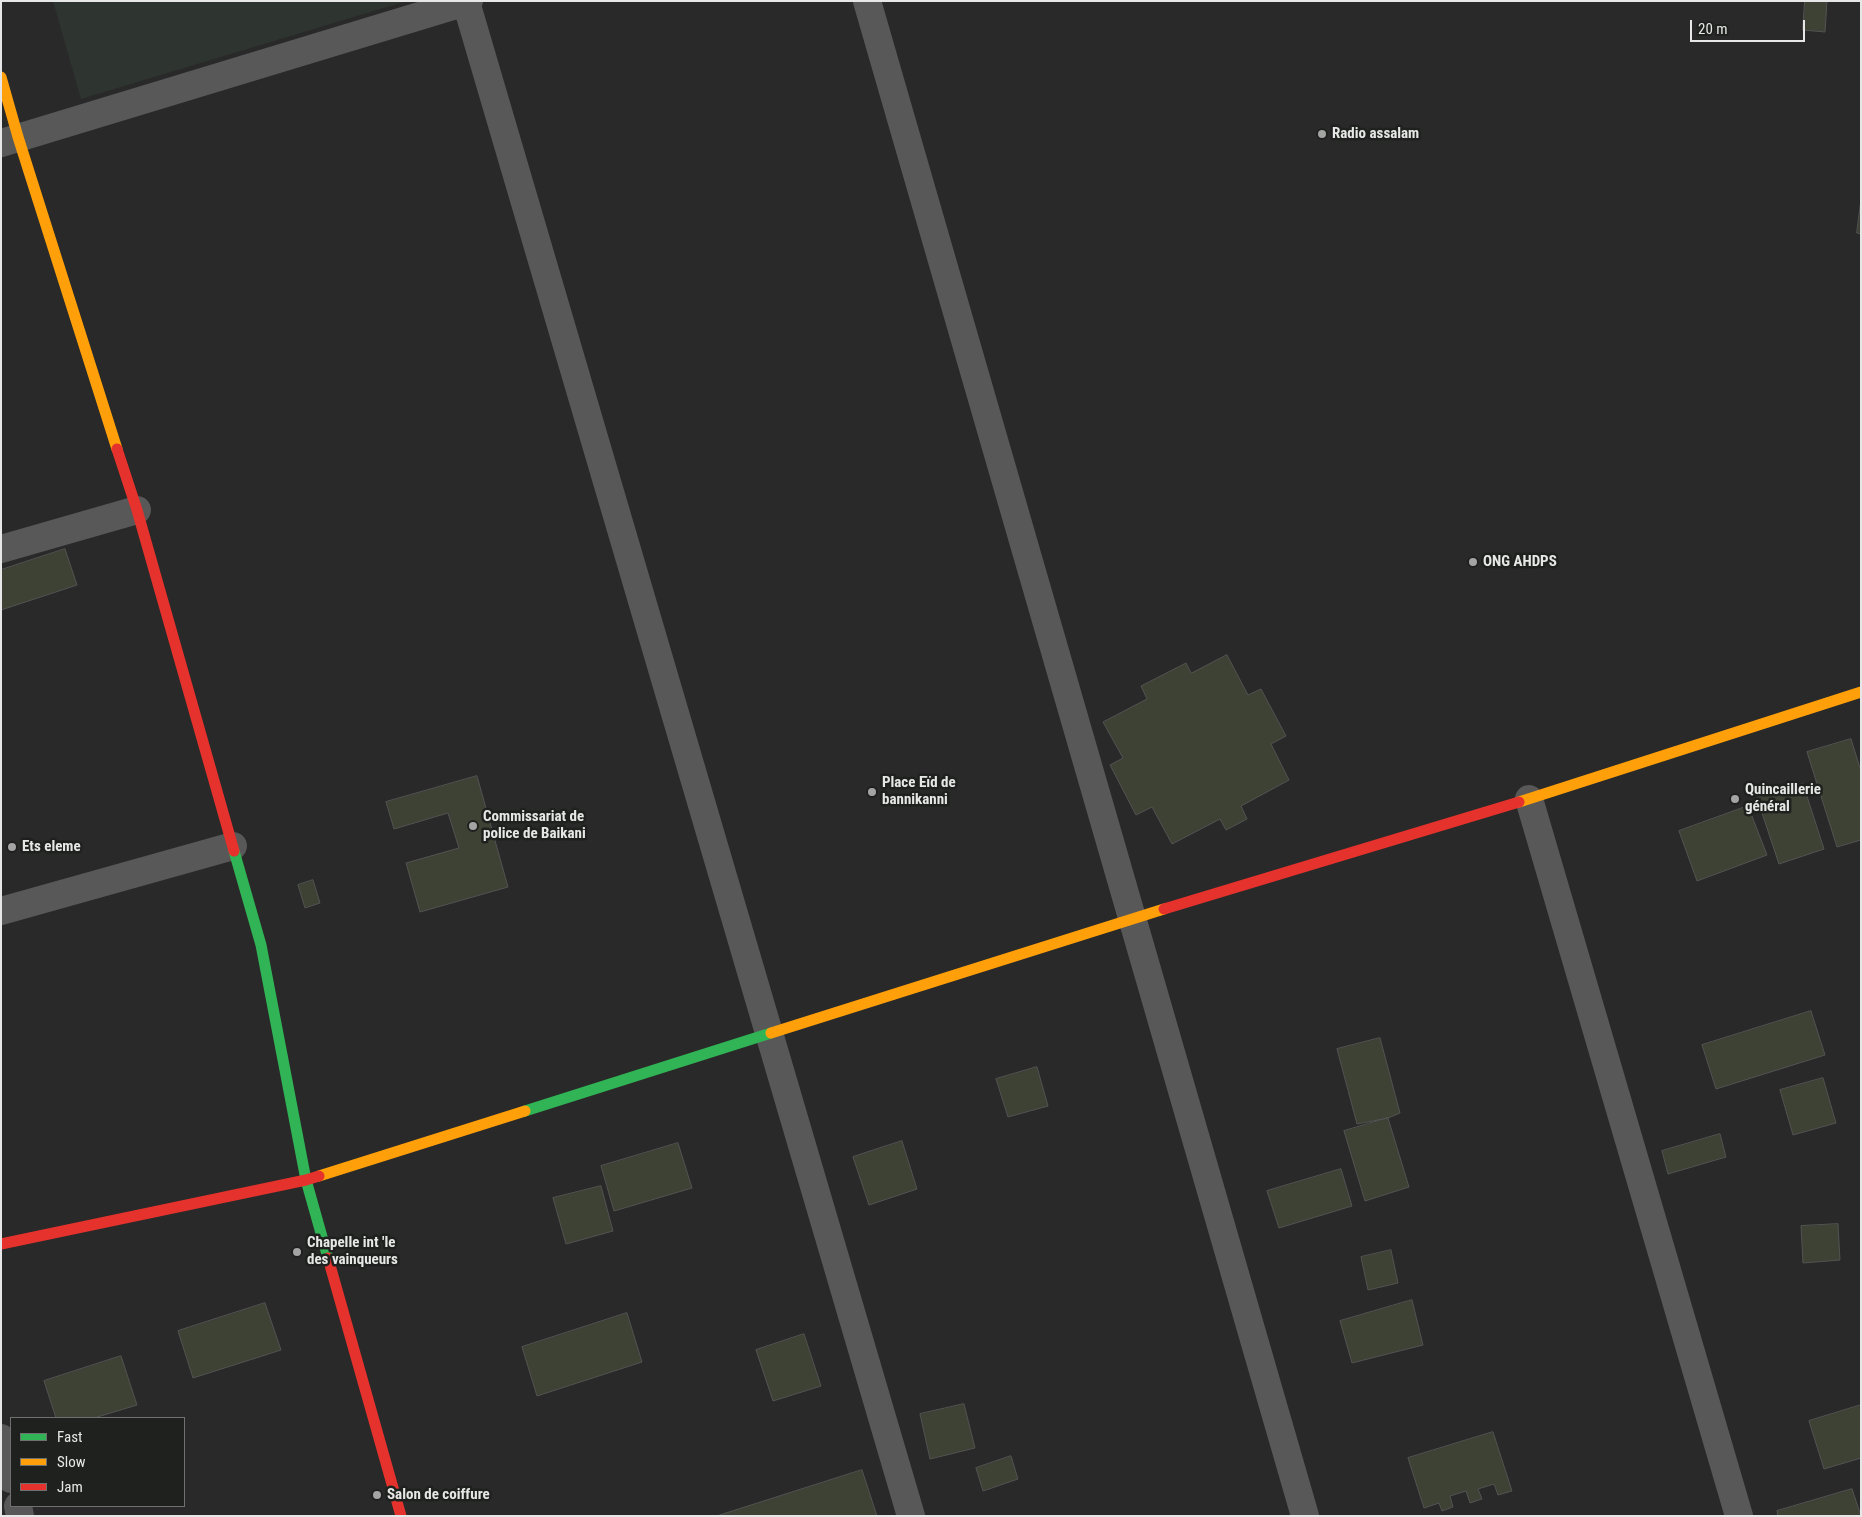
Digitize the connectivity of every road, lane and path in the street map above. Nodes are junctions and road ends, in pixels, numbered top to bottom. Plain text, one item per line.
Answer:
1 (867, 1) edge
2 (468, 2) edge
3 (1, 77) edge
4 (10, 140) edge
5 (137, 510) junction
6 (1, 549) edge
7 (1861, 692) edge
8 (1529, 799) junction
9 (233, 846) junction
10 (1, 911) edge
11 (1132, 919) junction
12 (770, 1034) junction
13 (306, 1180) junction
14 (1, 1244) edge
15 (1, 1438) edge
16 (10, 1475) edge
17 (401, 1516) edge
18 (911, 1516) edge
19 (1305, 1516) edge
20 (1738, 1516) edge

1 - 11 street
2 - 4 street
2 - 12 street
3 - 4 street
4 - 5 street
5 - 6 street
5 - 9 street
7 - 8 street
8 - 11 street
8 - 20 street
9 - 10 street
9 - 13 street
11 - 12 street
11 - 19 street
12 - 13 street
12 - 18 street
13 - 14 street
13 - 17 street
15 - 16 street

